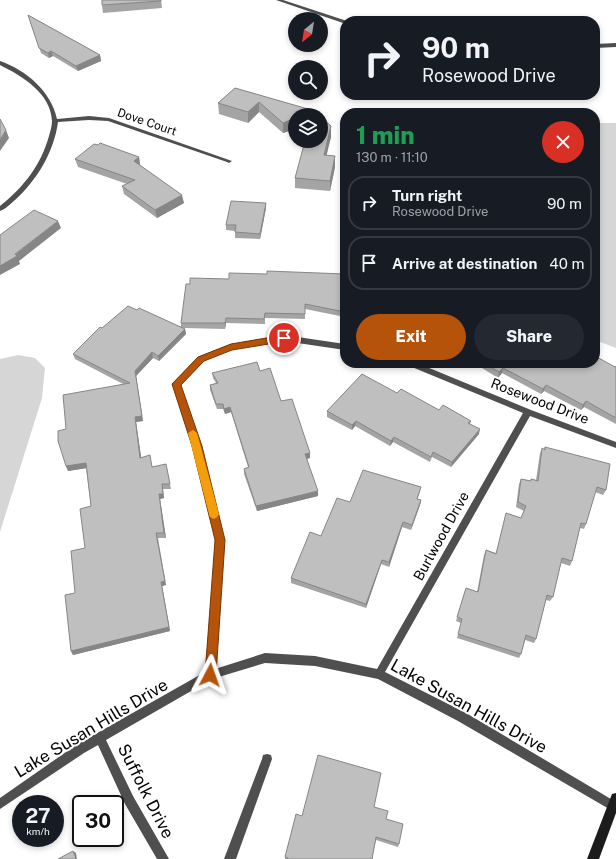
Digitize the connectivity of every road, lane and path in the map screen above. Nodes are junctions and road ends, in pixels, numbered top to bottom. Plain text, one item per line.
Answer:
1 (278, 0) edge
2 (340, 20) edge
3 (616, 45) edge
4 (600, 46) edge
5 (0, 64) edge
6 (55, 121) junction
7 (229, 161) dead end
8 (0, 209) edge
9 (340, 346) edge
10 (422, 368) edge
11 (528, 412) junction
12 (616, 445) edge
13 (379, 674) junction
14 (210, 675) junction
15 (100, 738) junction
16 (267, 759) dead end
17 (0, 804) edge
18 (615, 804) edge
19 (163, 859) edge
20 (230, 859) edge
21 (593, 859) edge

1 - 2 street
3 - 4 street
5 - 6 street
6 - 7 street, Dove Court
6 - 8 street
9 - 14 street
10 - 11 street, Rosewood Drive
11 - 12 street, Rosewood Drive
11 - 13 street, Burlwood Drive
13 - 14 street, Lake Susan Hills Drive
13 - 18 street, Lake Susan Hills Drive
14 - 15 street, Lake Susan Hills Drive
15 - 17 street, Lake Susan Hills Drive
15 - 19 street, Suffolk Drive
16 - 20 street
18 - 21 main road

